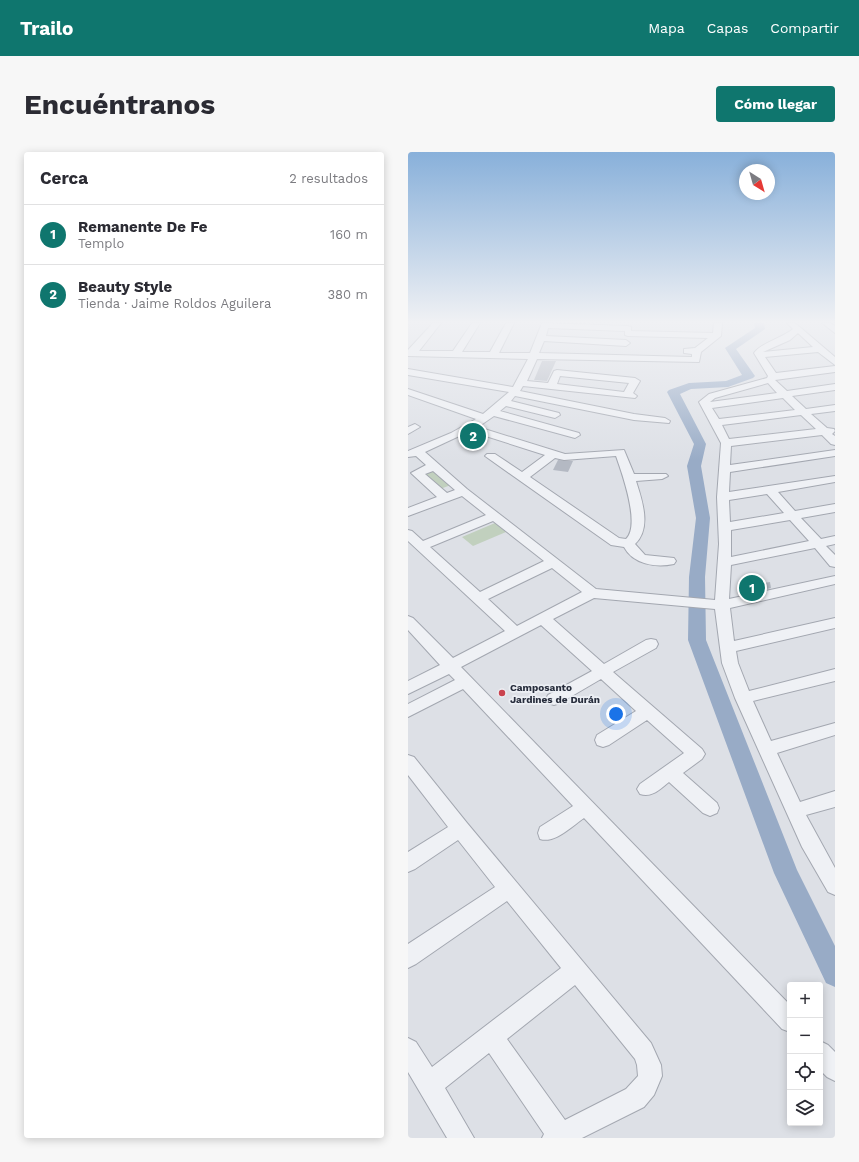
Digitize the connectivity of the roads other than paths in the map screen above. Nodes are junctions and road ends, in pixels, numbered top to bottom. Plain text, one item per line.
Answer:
1 (526, 369) edge
2 (767, 369) edge
3 (835, 369) edge
4 (408, 372) edge
5 (772, 378) junction
6 (551, 387) junction
7 (835, 387) edge
8 (517, 389) junction
9 (408, 392) edge
10 (784, 395) junction
11 (503, 402) junction
12 (706, 406) junction
13 (835, 408) edge
14 (804, 413) junction
15 (487, 415) junction
16 (555, 415) dead end
17 (665, 421) dead end
18 (408, 424) edge
19 (715, 424) junction
20 (468, 427) junction
21 (408, 431) edge
22 (830, 431) edge
23 (575, 435) dead end
24 (627, 441) dead end
25 (835, 442) edge
26 (726, 443) junction
27 (620, 452) junction
28 (412, 453) edge
29 (553, 454) junction
30 (835, 454) edge
31 (491, 456) dead end
32 (434, 466) junction
33 (724, 469) junction
34 (662, 476) dead end
35 (523, 477) junction
36 (630, 478) junction
37 (835, 479) edge
38 (769, 489) junction
39 (463, 491) junction
40 (723, 497) junction
41 (446, 498) junction
42 (835, 508) edge
43 (408, 512) edge
44 (791, 515) junction
45 (495, 516) junction
46 (726, 527) junction
47 (408, 534) edge
48 (835, 540) edge
49 (629, 544) junction
50 (818, 544) junction
51 (422, 546) junction
52 (549, 559) junction
53 (669, 561) dead end
54 (724, 562) junction
55 (835, 563) edge
56 (835, 580) edge
57 (592, 593) junction
58 (474, 596) junction
59 (719, 605) junction
60 (542, 618) junction
61 (835, 622) edge
62 (411, 627) edge
63 (515, 632) junction
64 (651, 644) dead end
65 (728, 648) junction
66 (450, 666) junction
67 (602, 671) junction
68 (835, 675) edge
69 (465, 681) junction
70 (408, 688) edge
71 (743, 698) junction
72 (554, 699) dead end
73 (408, 711) edge
74 (648, 711) junction
75 (835, 729) edge
76 (603, 740) dead end
77 (766, 749) junction
78 (411, 770) edge
79 (670, 772) junction
80 (646, 789) dead end
81 (835, 799) edge
82 (585, 807) junction
83 (710, 808) dead end
84 (795, 811) junction
85 (460, 829) junction
86 (547, 833) dead end
87 (408, 863) edge
88 (834, 881) edge
89 (510, 888) junction
90 (408, 957) edge
91 (576, 970) junction
92 (787, 1018) edge
93 (491, 1036) junction
94 (408, 1050) edge
95 (821, 1054) edge
96 (835, 1069) edge
97 (428, 1084) junction
98 (557, 1137) edge
99 (461, 1138) edge

1 - 8 street
2 - 5 street
3 - 5 street
4 - 8 street
5 - 10 street
5 - 12 street
6 - 6 street
6 - 8 street
7 - 10 street
8 - 11 street
8 - 17 street
9 - 15 street
10 - 12 street
10 - 14 street
11 - 15 street
11 - 16 street
12 - 19 street
13 - 14 street
14 - 19 street
14 - 22 street
15 - 20 street
15 - 23 street
18 - 21 street
19 - 26 street
20 - 28 street
20 - 29 street
22 - 25 street
22 - 26 street
24 - 27 street
26 - 33 street
27 - 29 street
27 - 36 street
28 - 32 street
29 - 35 street
30 - 33 street
31 - 35 street
32 - 39 street
32 - 41 street
33 - 40 street
34 - 36 street
35 - 49 street
36 - 49 street
37 - 38 street
38 - 40 street
38 - 44 street
39 - 41 street
39 - 45 street
40 - 46 street
41 - 43 street
42 - 44 street
44 - 46 street
44 - 50 street
45 - 51 street
45 - 52 street
46 - 54 street
47 - 51 street
48 - 50 street
49 - 53 street
50 - 54 street
50 - 55 street
51 - 58 street
52 - 57 street
52 - 58 street
54 - 59 street
56 - 59 street
57 - 59 street
57 - 60 street
58 - 63 street
59 - 65 street
60 - 63 street
60 - 67 street
61 - 65 street
62 - 66 street
63 - 66 street
64 - 67 street
65 - 71 street
66 - 69 street
66 - 70 street
67 - 72 street
67 - 74 street
68 - 71 street
69 - 73 street
69 - 82 street
71 - 77 street
74 - 76 street
74 - 79 street
75 - 77 street
77 - 84 street
78 - 85 street
79 - 80 street
79 - 83 street
81 - 84 street
82 - 86 street
82 - 92 street
84 - 88 street
85 - 87 street
85 - 89 street
89 - 90 street
89 - 91 street
91 - 93 street
91 - 98 street
93 - 97 street
93 - 98 street
94 - 97 street
95 - 96 street
97 - 99 street

